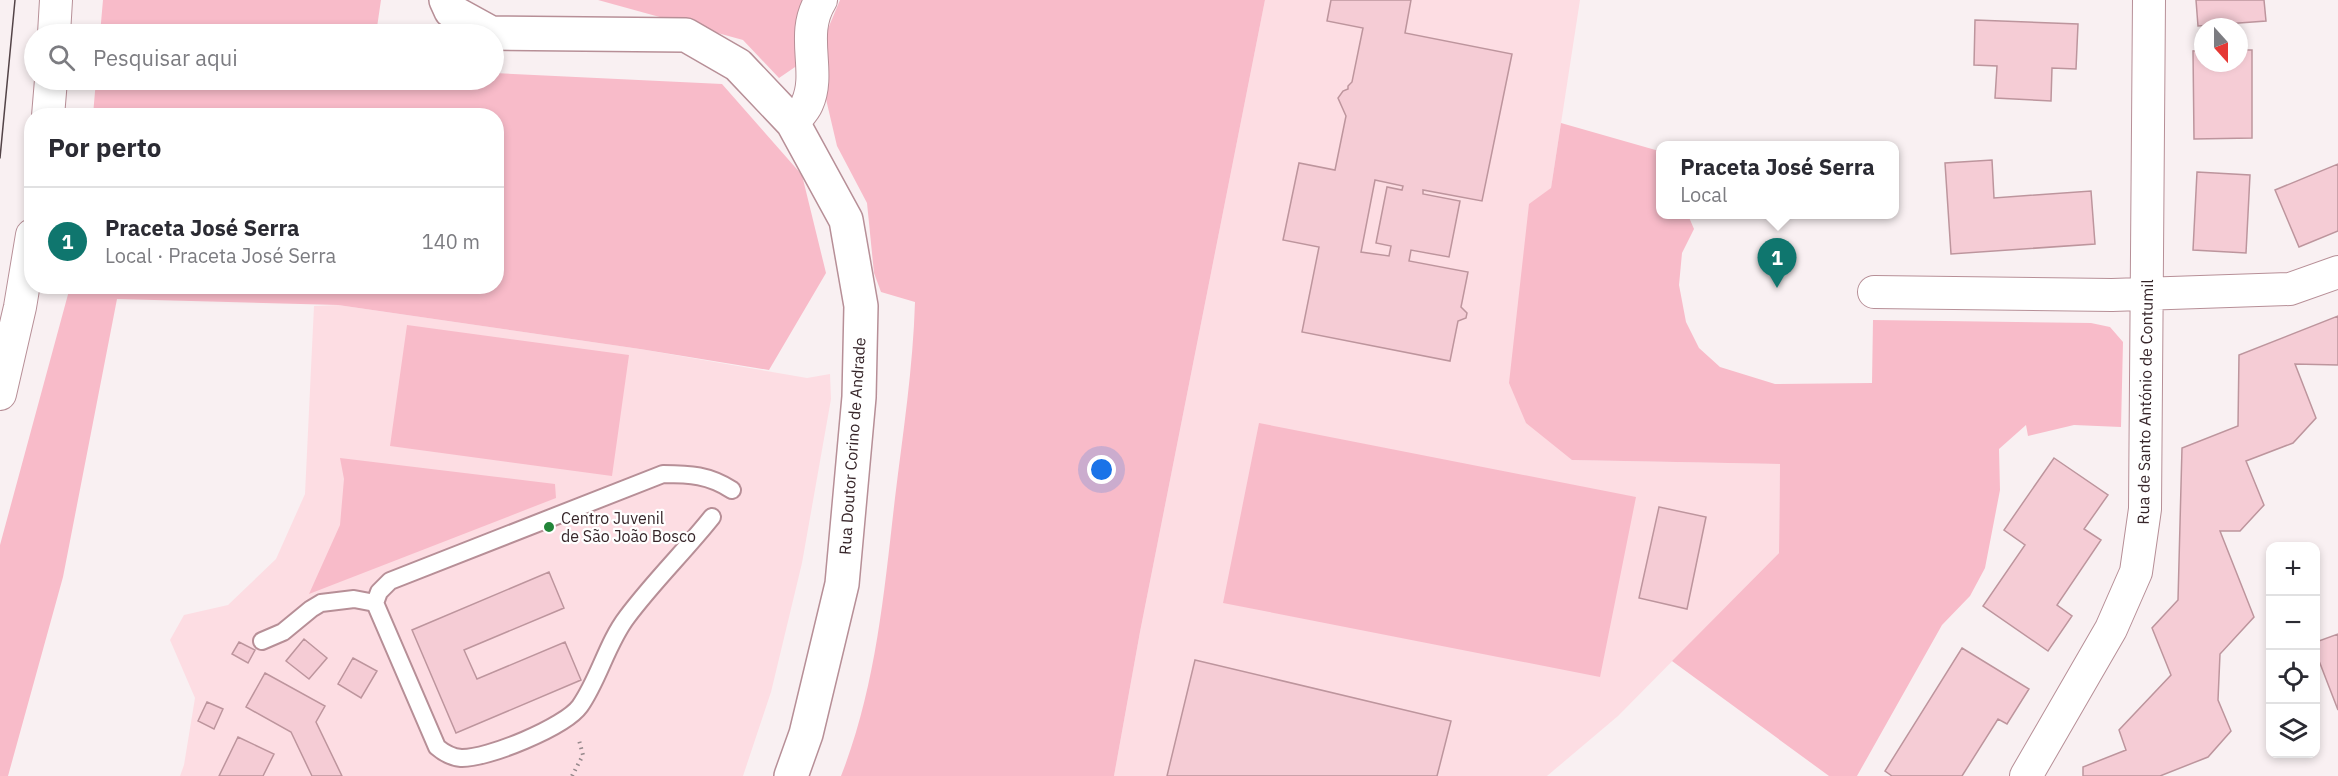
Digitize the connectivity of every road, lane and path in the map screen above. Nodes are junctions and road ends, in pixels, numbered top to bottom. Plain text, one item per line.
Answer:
1 (56, 0) edge
2 (446, 0) edge
3 (821, 0) edge
4 (2149, 0) edge
5 (55, 24) edge
6 (475, 24) edge
7 (504, 33) edge
8 (50, 90) edge
9 (49, 108) edge
10 (793, 123) junction
11 (2338, 272) edge
12 (24, 282) edge
13 (1874, 292) dead end
14 (2148, 293) junction
15 (0, 394) edge
16 (732, 490) dead end
17 (712, 517) dead end
18 (375, 603) junction
19 (262, 641) dead end
20 (567, 719) junction
21 (572, 776) edge
22 (791, 776) edge
23 (2026, 776) edge

1 - 5 street
2 - 6 street, Rua Doutor Corino de Andrade
3 - 10 street
4 - 14 street, Rua de Santo António de Contumil
7 - 10 street, Rua Doutor Corino de Andrade
8 - 9 street
10 - 22 street, Rua Doutor Corino de Andrade
11 - 14 street
12 - 15 street
13 - 14 street
14 - 23 street, Rua de Santo António de Contumil
16 - 18 lane
17 - 20 lane
18 - 19 lane
18 - 20 lane
20 - 21 path

